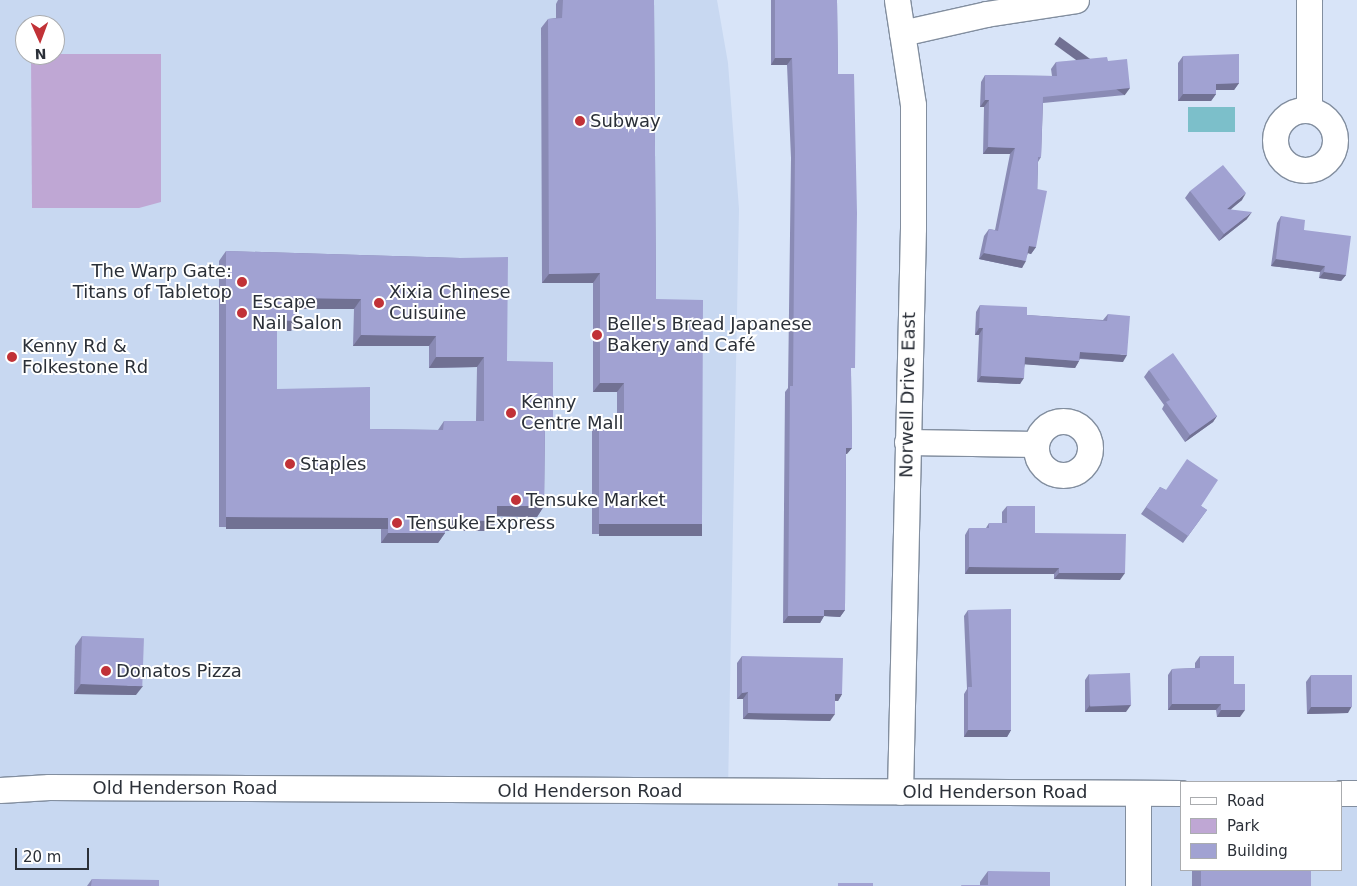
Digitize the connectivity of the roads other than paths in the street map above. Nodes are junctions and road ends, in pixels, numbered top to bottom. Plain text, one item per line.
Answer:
1 (897, 0) edge
2 (1076, 0) edge
3 (1309, 0) edge
4 (902, 33) junction
5 (1309, 110) dead end
6 (907, 442) junction
7 (1036, 444) dead end
8 (0, 790) edge
9 (900, 792) junction
10 (1138, 793) junction
11 (1180, 793) edge
12 (1357, 793) edge
13 (1342, 794) edge
14 (1138, 886) edge

1 - 4 street, Norwell Drive East
2 - 4 street
3 - 5 street
4 - 6 street, Norwell Drive East
6 - 7 street
6 - 9 street, Norwell Drive East
8 - 9 street, Old Henderson Road
9 - 10 street, Old Henderson Road
10 - 11 street, Old Henderson Road
10 - 14 street
12 - 13 street

